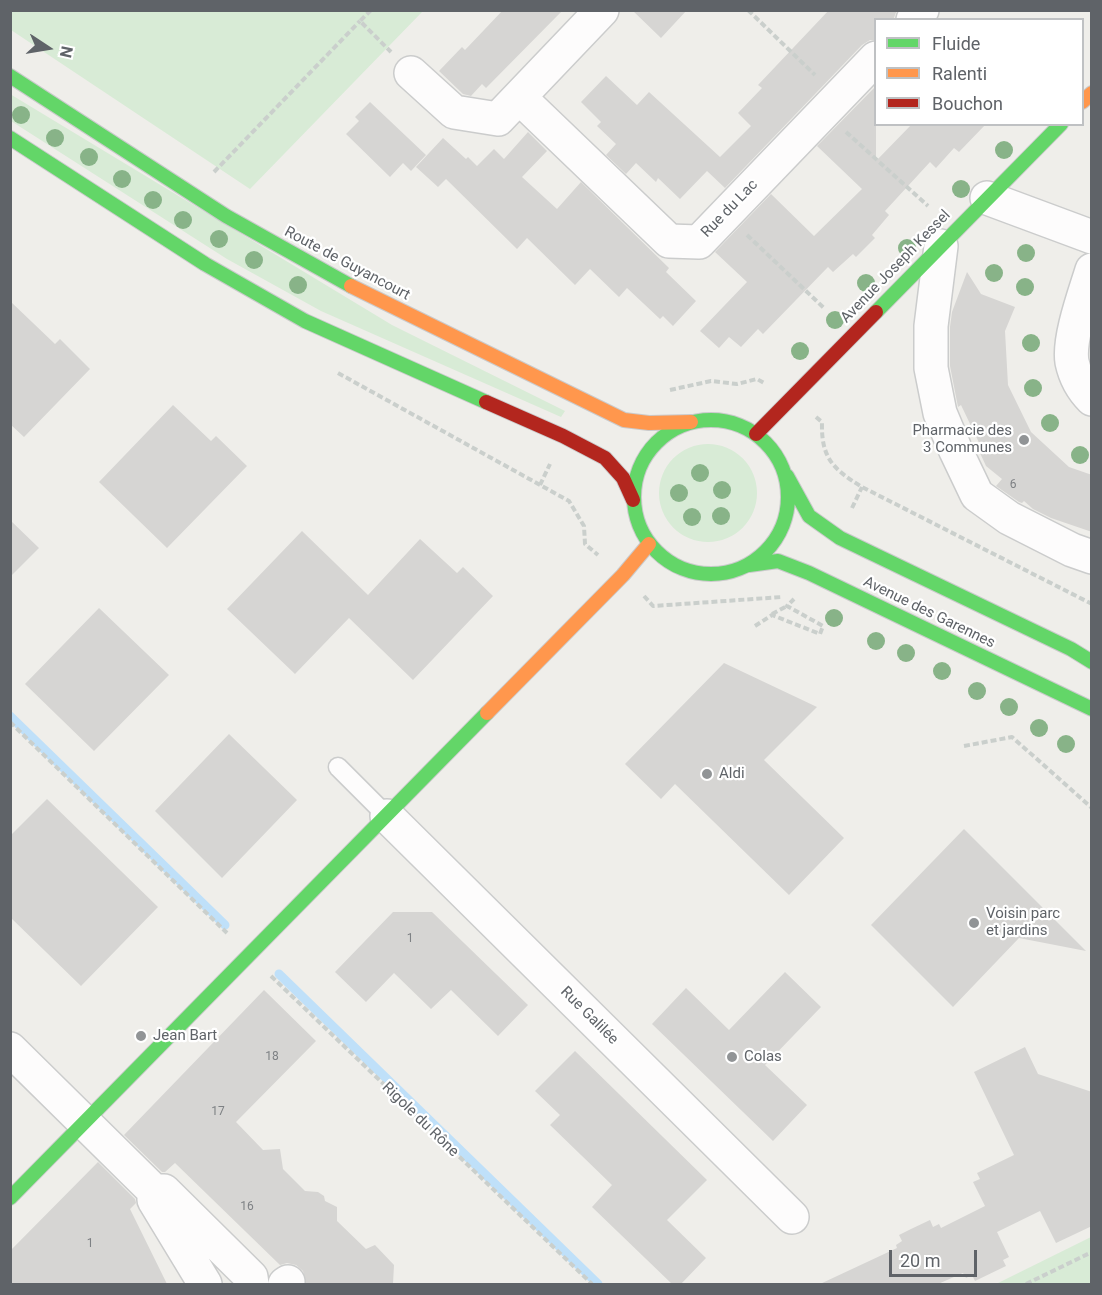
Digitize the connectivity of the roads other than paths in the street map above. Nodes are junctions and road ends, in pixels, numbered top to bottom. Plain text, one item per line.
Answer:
1 (602, 10) edge
2 (874, 60) edge
3 (411, 73) road end
4 (10, 76) edge
5 (520, 98) junction
6 (1059, 126) edge
7 (10, 138) edge
8 (987, 198) junction
9 (1092, 237) edge
10 (941, 246) junction
11 (1092, 270) edge
12 (1092, 399) edge
13 (691, 422) junction
14 (756, 434) junction
15 (784, 471) junction
16 (633, 500) junction
17 (649, 544) junction
18 (1092, 557) edge
19 (749, 565) junction
20 (1092, 660) edge
21 (1092, 709) edge
22 (338, 767) dead end
23 (387, 816) junction
24 (10, 1049) edge
25 (86, 1122) junction
26 (154, 1191) junction
27 (10, 1198) edge
28 (792, 1217) dead end
29 (205, 1284) edge
30 (252, 1284) edge

1 - 5 street
2 - 5 street, Rue du Lac
3 - 5 street
4 - 13 main road, Route de Guyancourt
6 - 8 main road, Avenue Joseph Kessel
7 - 16 main road
8 - 9 street
8 - 10 main road, Avenue Joseph Kessel
10 - 14 main road, Avenue Joseph Kessel
10 - 18 street
11 - 12 street
13 - 14 main road
13 - 16 main road
14 - 15 main road
15 - 19 main road
15 - 20 main road, Avenue des Garennes
16 - 17 main road
17 - 19 main road
17 - 23 main road
19 - 21 main road, Avenue des Garennes
22 - 23 lane
23 - 25 main road
23 - 28 street, Rue Galilée
24 - 25 street
25 - 26 street
25 - 27 main road
26 - 29 street
26 - 30 street

